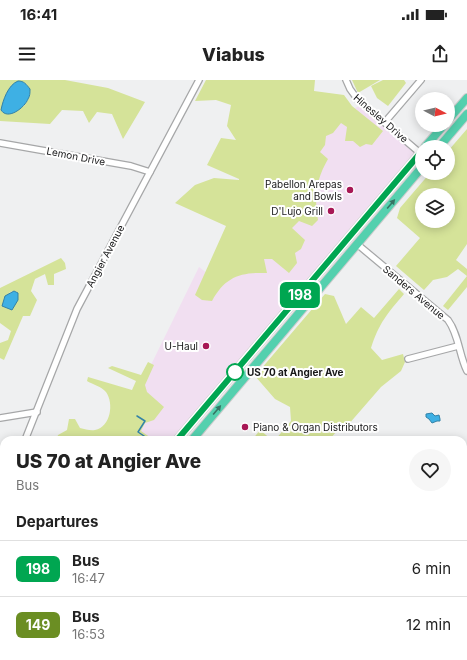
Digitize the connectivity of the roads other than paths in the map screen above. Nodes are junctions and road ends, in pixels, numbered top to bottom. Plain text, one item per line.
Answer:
1 (199, 80) edge
2 (346, 80) edge
3 (421, 80) edge
4 (467, 98) edge
5 (455, 112) edge
6 (467, 114) edge
7 (385, 122) junction
8 (438, 132) edge
9 (431, 140) edge
10 (445, 140) edge
11 (0, 143) edge
12 (415, 144) edge
13 (415, 160) edge
14 (150, 172) junction
15 (415, 175) edge
16 (380, 202) junction
17 (349, 237) junction
18 (357, 244) junction
19 (330, 275) junction
20 (458, 346) junction
21 (408, 359) dead end
22 (467, 371) edge
23 (37, 412) junction
24 (0, 418) edge
25 (27, 436) edge
26 (180, 436) edge
27 (195, 436) edge

1 - 14 street, Angier Avenue
2 - 7 street, Hinesley Drive
3 - 7 street
4 - 5 highway
6 - 10 highway
7 - 12 street, Hinesley Drive
8 - 9 highway
11 - 14 street, Lemon Drive
13 - 16 highway
14 - 23 street, Angier Avenue
18 -> 15 highway
16 - 17 highway
16 - 18 highway
17 - 19 highway
17 - 26 highway
18 - 19 highway
18 - 20 street, Sanders Avenue
27 -> 19 highway
20 - 21 street
20 - 22 street, Sanders Avenue
23 - 24 street
23 - 25 street, Angier Avenue

